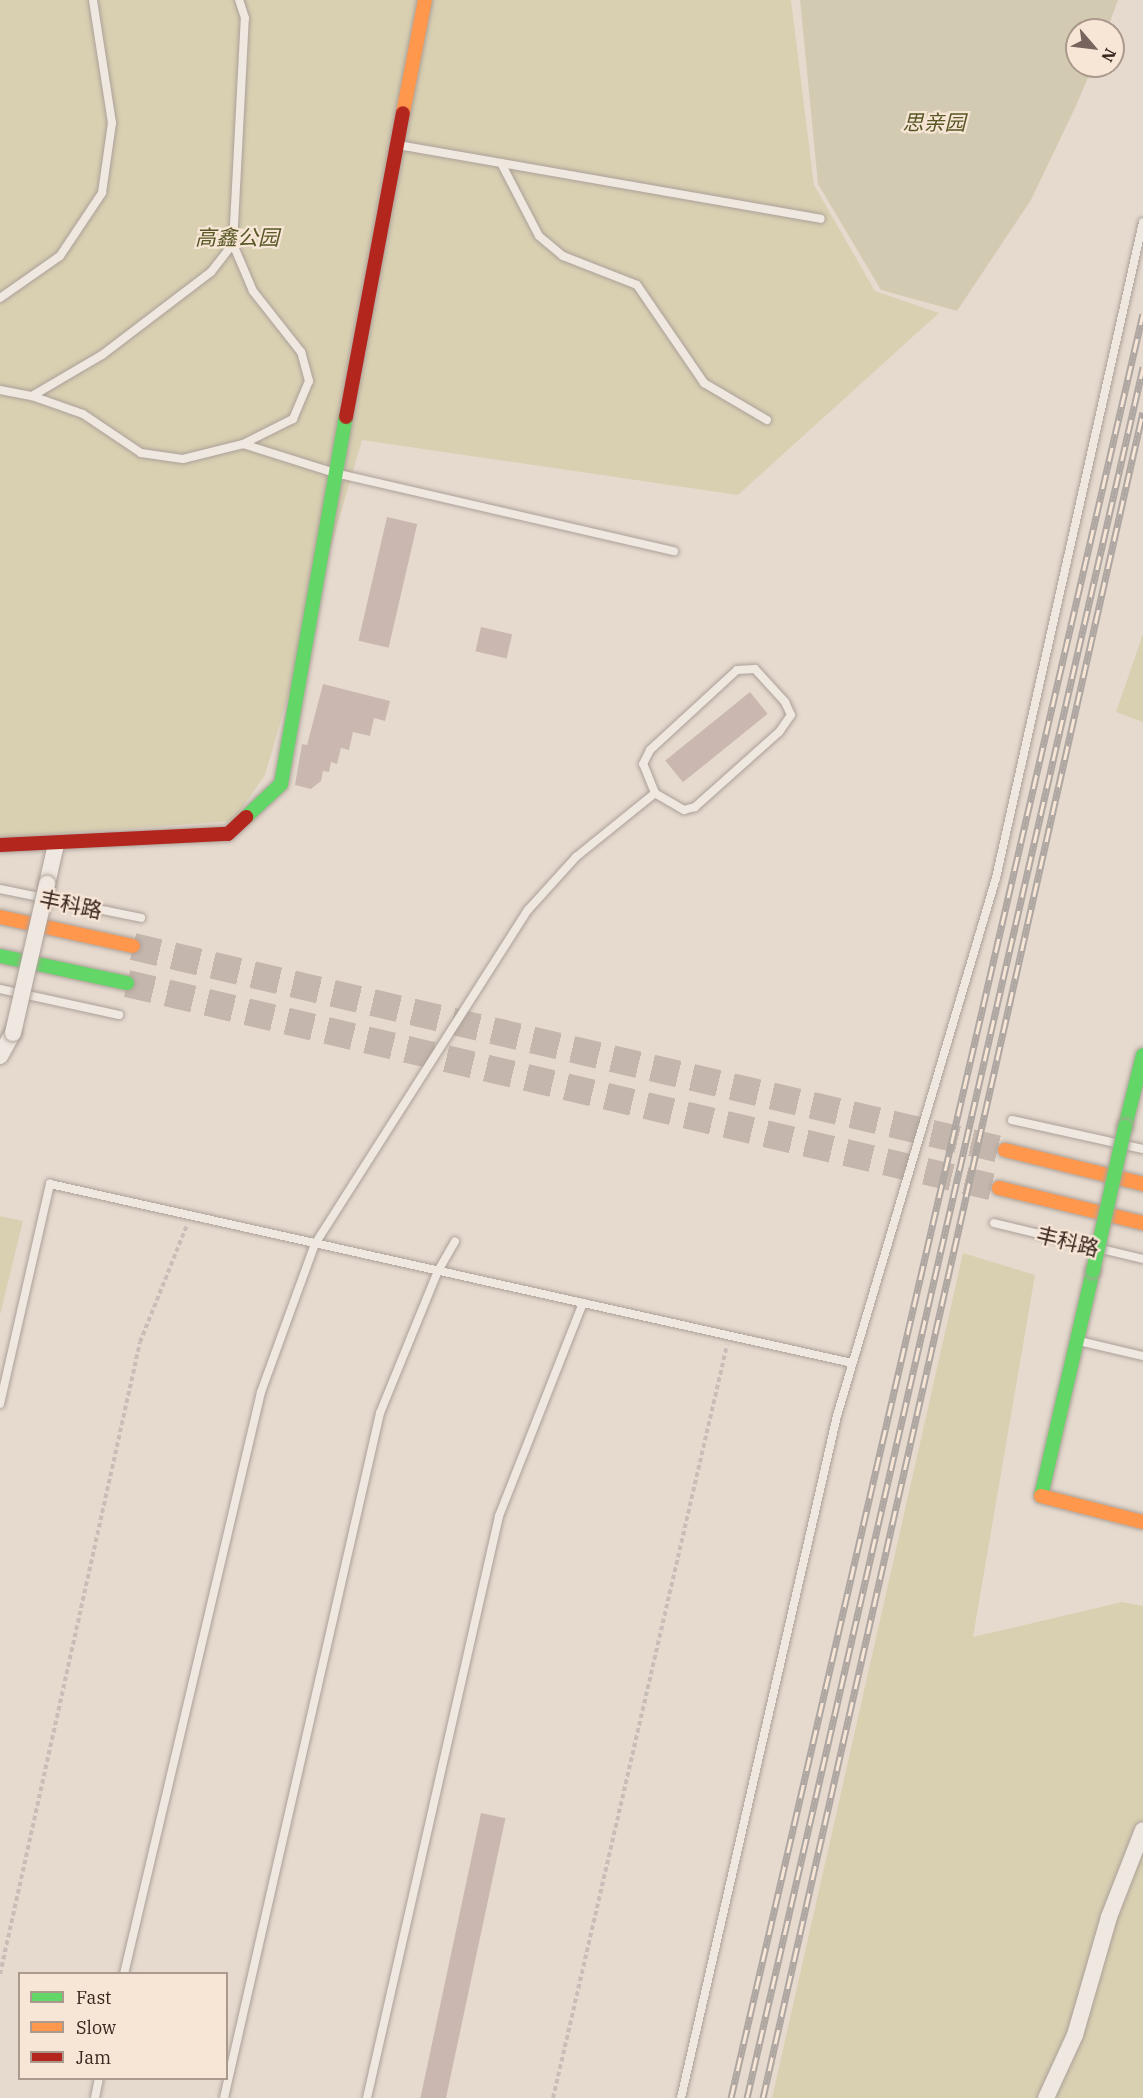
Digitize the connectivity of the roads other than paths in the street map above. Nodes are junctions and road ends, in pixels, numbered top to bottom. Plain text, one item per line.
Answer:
1 (93, 0) edge
2 (239, 0) edge
3 (425, 0) edge
4 (398, 145) junction
5 (501, 163) junction
6 (821, 219) dead end
7 (1143, 222) edge
8 (233, 244) junction
9 (0, 298) edge
10 (0, 390) edge
11 (32, 396) junction
12 (767, 420) dead end
13 (243, 444) junction
14 (335, 473) junction
15 (674, 551) dead end
16 (655, 793) junction
17 (56, 844) junction
18 (0, 845) edge
19 (0, 889) edge
20 (0, 917) edge
21 (141, 918) dead end
22 (133, 946) tunnel mouth
23 (0, 956) edge
24 (127, 983) tunnel mouth
25 (0, 989) edge
26 (119, 1015) dead end
27 (1143, 1055) edge
28 (0, 1056) edge
29 (1012, 1120) dead end
30 (1143, 1149) edge
31 (1005, 1150) tunnel mouth
32 (1143, 1184) edge
33 (999, 1188) tunnel mouth
34 (994, 1223) dead end
35 (1143, 1223) edge
36 (455, 1241) dead end
37 (315, 1244) junction
38 (1143, 1259) edge
39 (438, 1271) junction
40 (583, 1303) junction
41 (1077, 1341) junction
42 (1143, 1356) edge
43 (852, 1363) junction
44 (0, 1404) edge
45 (1143, 1522) edge
46 (1143, 1830) edge
47 (124, 1972) edge
48 (99, 2080) edge
49 (95, 2098) edge
50 (224, 2098) edge
51 (367, 2098) edge
52 (681, 2098) edge
53 (1046, 2098) edge

1 - 9 lane
2 - 8 lane
3 - 4 street
4 - 5 lane
4 - 14 street
5 - 6 lane
5 - 12 lane
7 - 43 lane
8 - 11 lane
8 - 13 lane
10 - 11 lane
11 - 13 lane
13 - 14 lane
14 - 15 lane
14 - 17 street
16 - 16 lane
16 - 37 lane
17 - 18 street
17 - 28 street, bridge
19 - 21 lane, 丰科路
20 - 22 street
23 - 24 street
25 - 26 lane
27 - 41 street, bridge
29 - 30 lane
31 - 32 street
33 - 35 street
34 - 38 lane, 丰科路
36 - 39 lane
37 - 39 lane
37 - 44 lane
37 - 47 lane
39 - 40 lane
39 - 50 lane
40 - 43 lane
40 - 51 lane
41 - 42 lane
41 - 45 street
43 - 52 lane
46 - 53 street
48 - 49 lane

